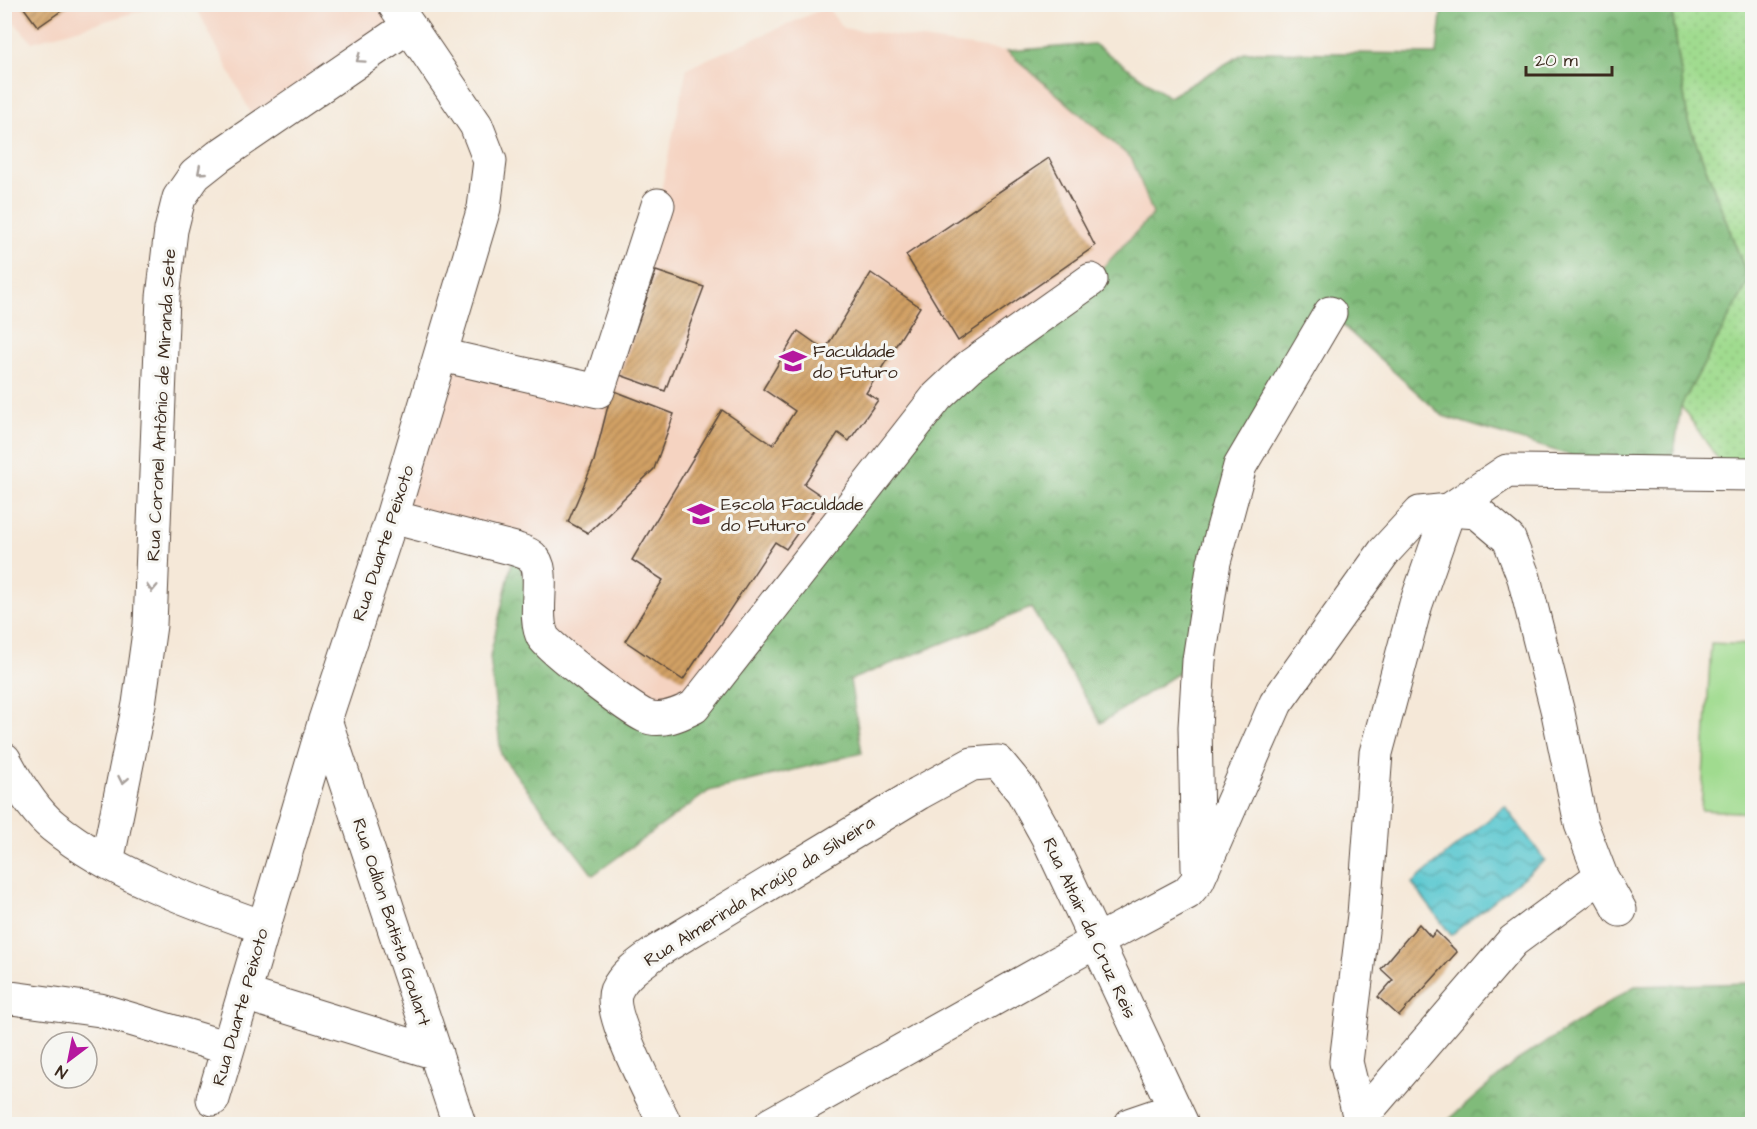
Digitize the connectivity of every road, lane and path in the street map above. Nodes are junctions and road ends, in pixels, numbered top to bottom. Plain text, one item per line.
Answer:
1 (401, 15) edge
2 (658, 205) dead end
3 (1091, 280) dead end
4 (1330, 314) dead end
5 (441, 355) junction
6 (1752, 474) edge
7 (1449, 510) junction
8 (392, 517) junction
9 (325, 720) junction
10 (4, 759) edge
11 (972, 764) joint
12 (107, 862) junction
13 (1600, 876) junction
14 (1198, 880) junction
15 (1620, 910) dead end
16 (263, 927) junction
17 (1096, 941) junction
18 (245, 994) junction
19 (4, 997) edge
20 (228, 1048) junction
21 (435, 1053) junction
22 (213, 1099) dead end
23 (1178, 1117) edge
24 (1361, 1122) edge
25 (459, 1125) edge
26 (665, 1125) edge
27 (771, 1125) edge
28 (1131, 1125) edge

1 - 5 street, Rua Duarte Peixoto
1 -> 12 street, Rua Coronel Antônio de Miranda Sete
2 - 5 street
3 - 8 street
4 - 14 street
5 - 8 street, Rua Duarte Peixoto
6 - 7 street
7 - 13 street
7 - 14 street
7 - 24 street
8 - 9 street, Rua Duarte Peixoto
9 - 16 street, Rua Duarte Peixoto
9 - 21 street, Rua Odilon Batista Goulart
10 - 12 street
11 - 17 street, Rua Altair da Cruz Reis
11 - 26 street, Rua Almerinda Araújo da Silveira
12 - 16 street
13 - 15 street
13 - 24 street
14 - 17 street
16 - 18 street, Rua Duarte Peixoto
17 - 23 street, Rua Altair da Cruz Reis
17 - 27 street
18 - 20 street, Rua Duarte Peixoto
18 - 21 street
19 - 20 street
20 - 22 street, Rua Duarte Peixoto
21 - 25 street, Rua Odilon Batista Goulart
23 - 28 street

